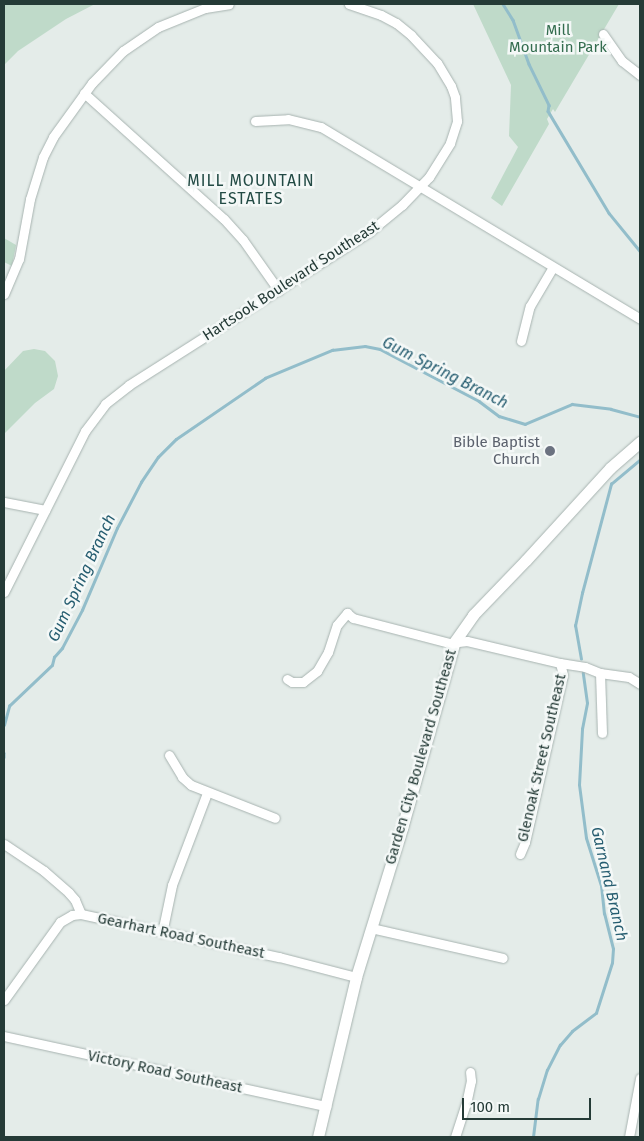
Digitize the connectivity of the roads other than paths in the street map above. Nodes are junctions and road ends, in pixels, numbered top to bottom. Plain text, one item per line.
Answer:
1 (229, 4) edge
2 (349, 4) edge
3 (603, 34) dead end
4 (640, 75) edge
5 (84, 93) junction
6 (255, 121) dead end
7 (420, 186) junction
8 (553, 267) junction
9 (279, 292) junction
10 (4, 294) edge
11 (640, 319) edge
12 (521, 341) dead end
13 (640, 442) edge
14 (4, 502) edge
15 (45, 510) junction
16 (4, 592) edge
17 (455, 641) junction
18 (560, 663) junction
19 (600, 673) junction
20 (287, 679) dead end
21 (640, 684) edge
22 (602, 733) dead end
23 (169, 755) dead end
24 (207, 793) junction
25 (275, 818) dead end
26 (4, 844) edge
27 (520, 854) dead end
28 (81, 914) junction
29 (371, 928) junction
30 (162, 933) junction
31 (503, 958) dead end
32 (356, 977) junction
33 (4, 1000) edge
34 (4, 1036) edge
35 (470, 1072) dead end
36 (640, 1078) edge
37 (326, 1106) junction
38 (318, 1137) edge
39 (455, 1137) edge
40 (629, 1137) edge

1 - 5 street
2 - 7 street, Hartsook Boulevard Southeast
3 - 4 street
5 - 9 street
5 - 10 street
6 - 7 street
7 - 8 street
7 - 9 street, Hartsook Boulevard Southeast
8 - 11 street
8 - 12 street
9 - 15 street, Hartsook Boulevard Southeast
13 - 17 street, Garden City Boulevard Southeast
14 - 15 street
15 - 16 street, Hartsook Boulevard Southeast
17 - 18 street
17 - 20 street
17 - 29 street, Garden City Boulevard Southeast
18 - 19 street
18 - 27 street, Glenoak Street Southeast
19 - 21 street
19 - 22 street
23 - 24 street
24 - 25 street
24 - 30 street
26 - 28 street, Gearhart Road Southeast
28 - 30 street, Gearhart Road Southeast
28 - 33 street
29 - 31 street
29 - 32 street, Garden City Boulevard Southeast
30 - 32 street, Gearhart Road Southeast
32 - 37 street, Garden City Boulevard Southeast
34 - 37 street, Victory Road Southeast
35 - 39 street
36 - 40 street
37 - 38 street, Garden City Boulevard Southeast

